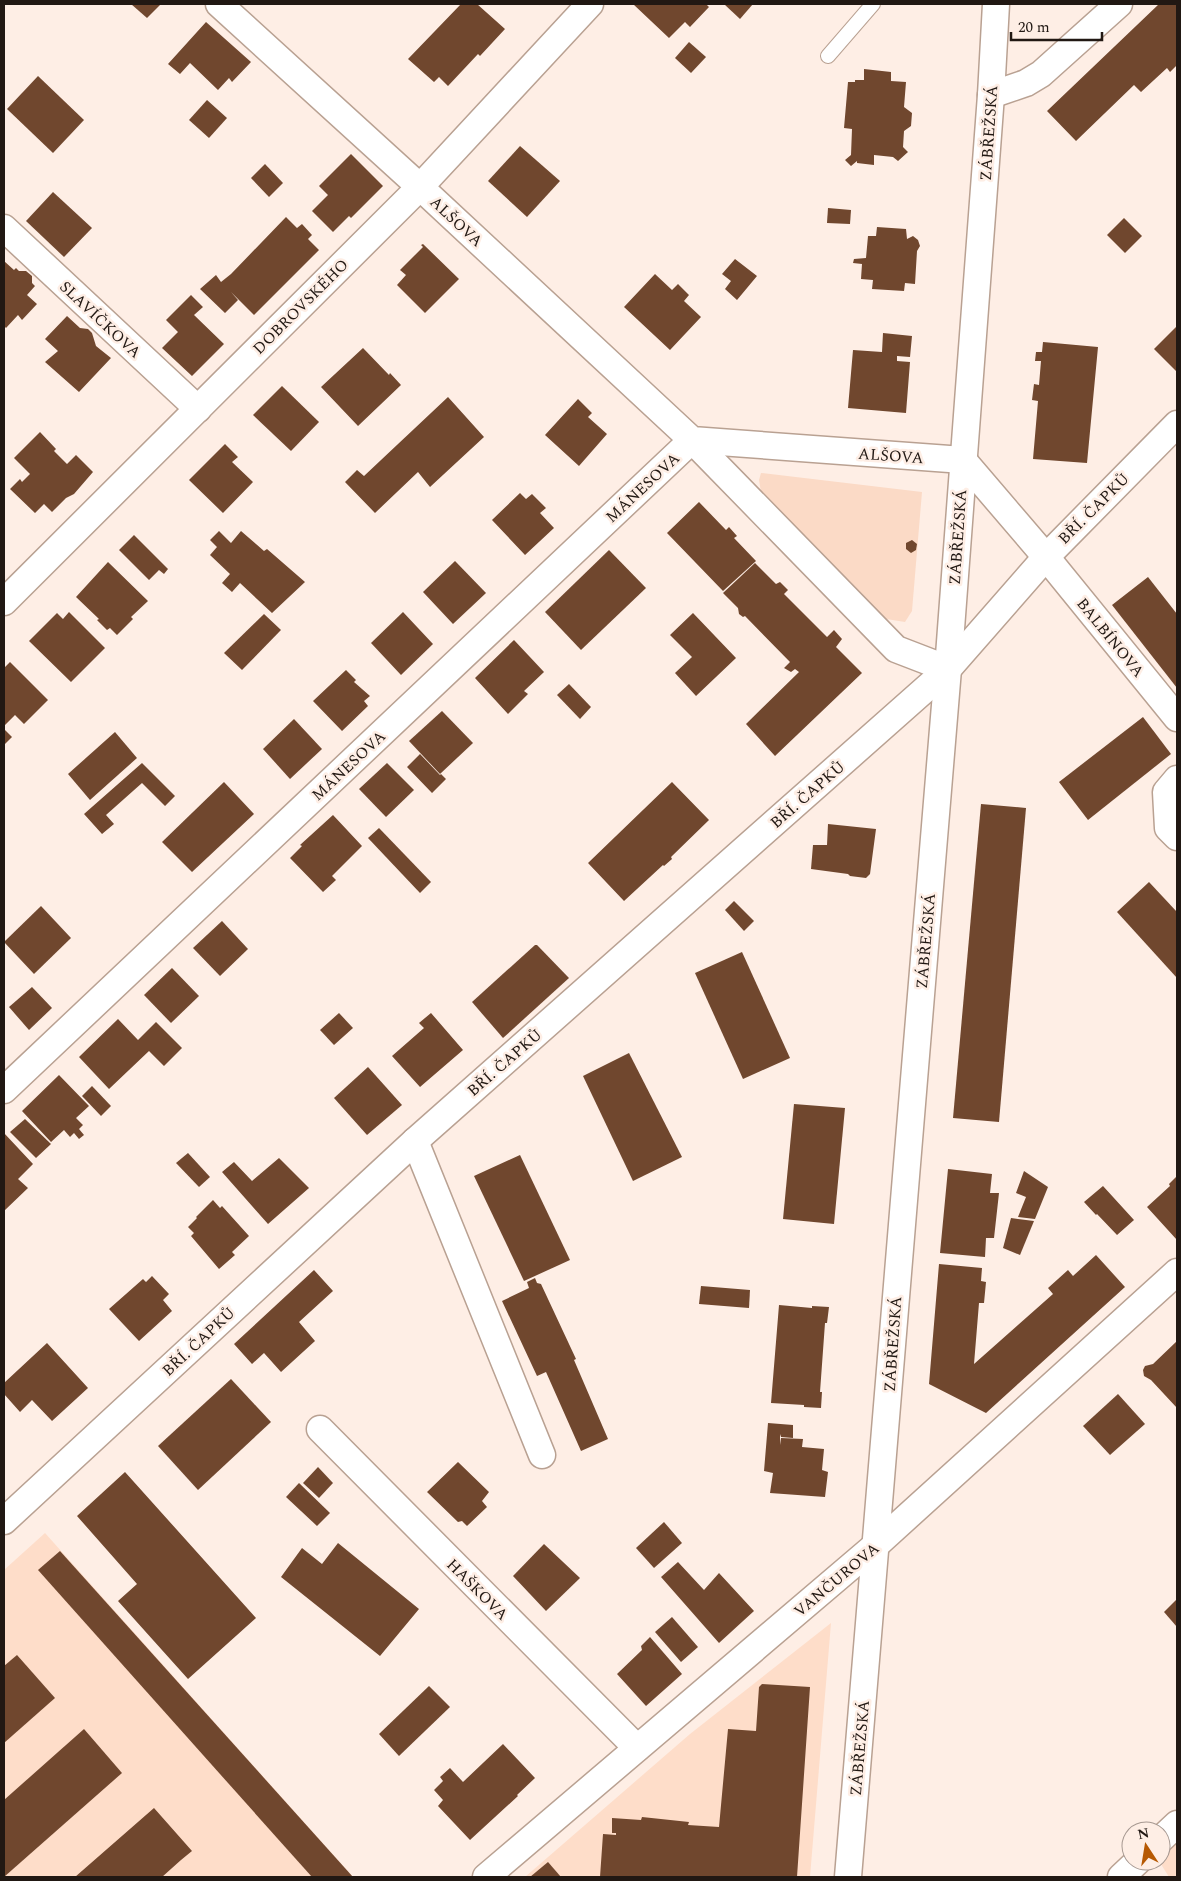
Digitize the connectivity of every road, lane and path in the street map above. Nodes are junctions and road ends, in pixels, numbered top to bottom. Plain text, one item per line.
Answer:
1 (219, 4) edge
2 (590, 4) edge
3 (873, 4) edge
4 (996, 4) edge
5 (1119, 4) edge
6 (828, 56) dead end
7 (991, 95) junction
8 (420, 187) junction
9 (4, 228) edge
10 (198, 409) junction
11 (1177, 424) edge
12 (692, 440) junction
13 (963, 460) junction
14 (1046, 557) junction
15 (4, 602) edge
16 (948, 669) junction
17 (1177, 718) edge
18 (1177, 779) edge
19 (1177, 837) edge
20 (4, 1090) edge
21 (414, 1141) junction
22 (1177, 1272) edge
23 (320, 1429) dead end
24 (542, 1455) dead end
25 (4, 1521) edge
26 (876, 1545) junction
27 (637, 1748) junction
28 (486, 1877) edge
29 (848, 1877) edge

1 - 8 street, ALŠOVA
2 - 8 street, DOBROVSKÉHO
3 - 6 lane
4 - 7 street, ZÁBŘEŽSKÁ
5 - 7 street
7 - 13 street, ZÁBŘEŽSKÁ
8 - 10 street, DOBROVSKÉHO
8 - 12 street, ALŠOVA
9 - 10 street, SLAVÍČKOVA
10 - 15 street, DOBROVSKÉHO
11 - 14 street, BŘÍ. ČAPKŮ
12 - 13 street, ALŠOVA
12 - 16 street, ALŠOVA
12 - 20 street, MÁNESOVA
13 - 14 street
13 - 16 street, ZÁBŘEŽSKÁ
14 - 16 street, BŘÍ. ČAPKŮ
14 - 17 street, BALBÍNOVA
16 - 21 street, BŘÍ. ČAPKŮ
16 - 26 street, ZÁBŘEŽSKÁ
18 - 19 street
21 - 24 street
21 - 25 street, BŘÍ. ČAPKŮ
22 - 26 street, VANČUROVA
23 - 27 street, HAŠKOVA
26 - 27 street, VANČUROVA
26 - 29 street, ZÁBŘEŽSKÁ
27 - 28 street, VANČUROVA

